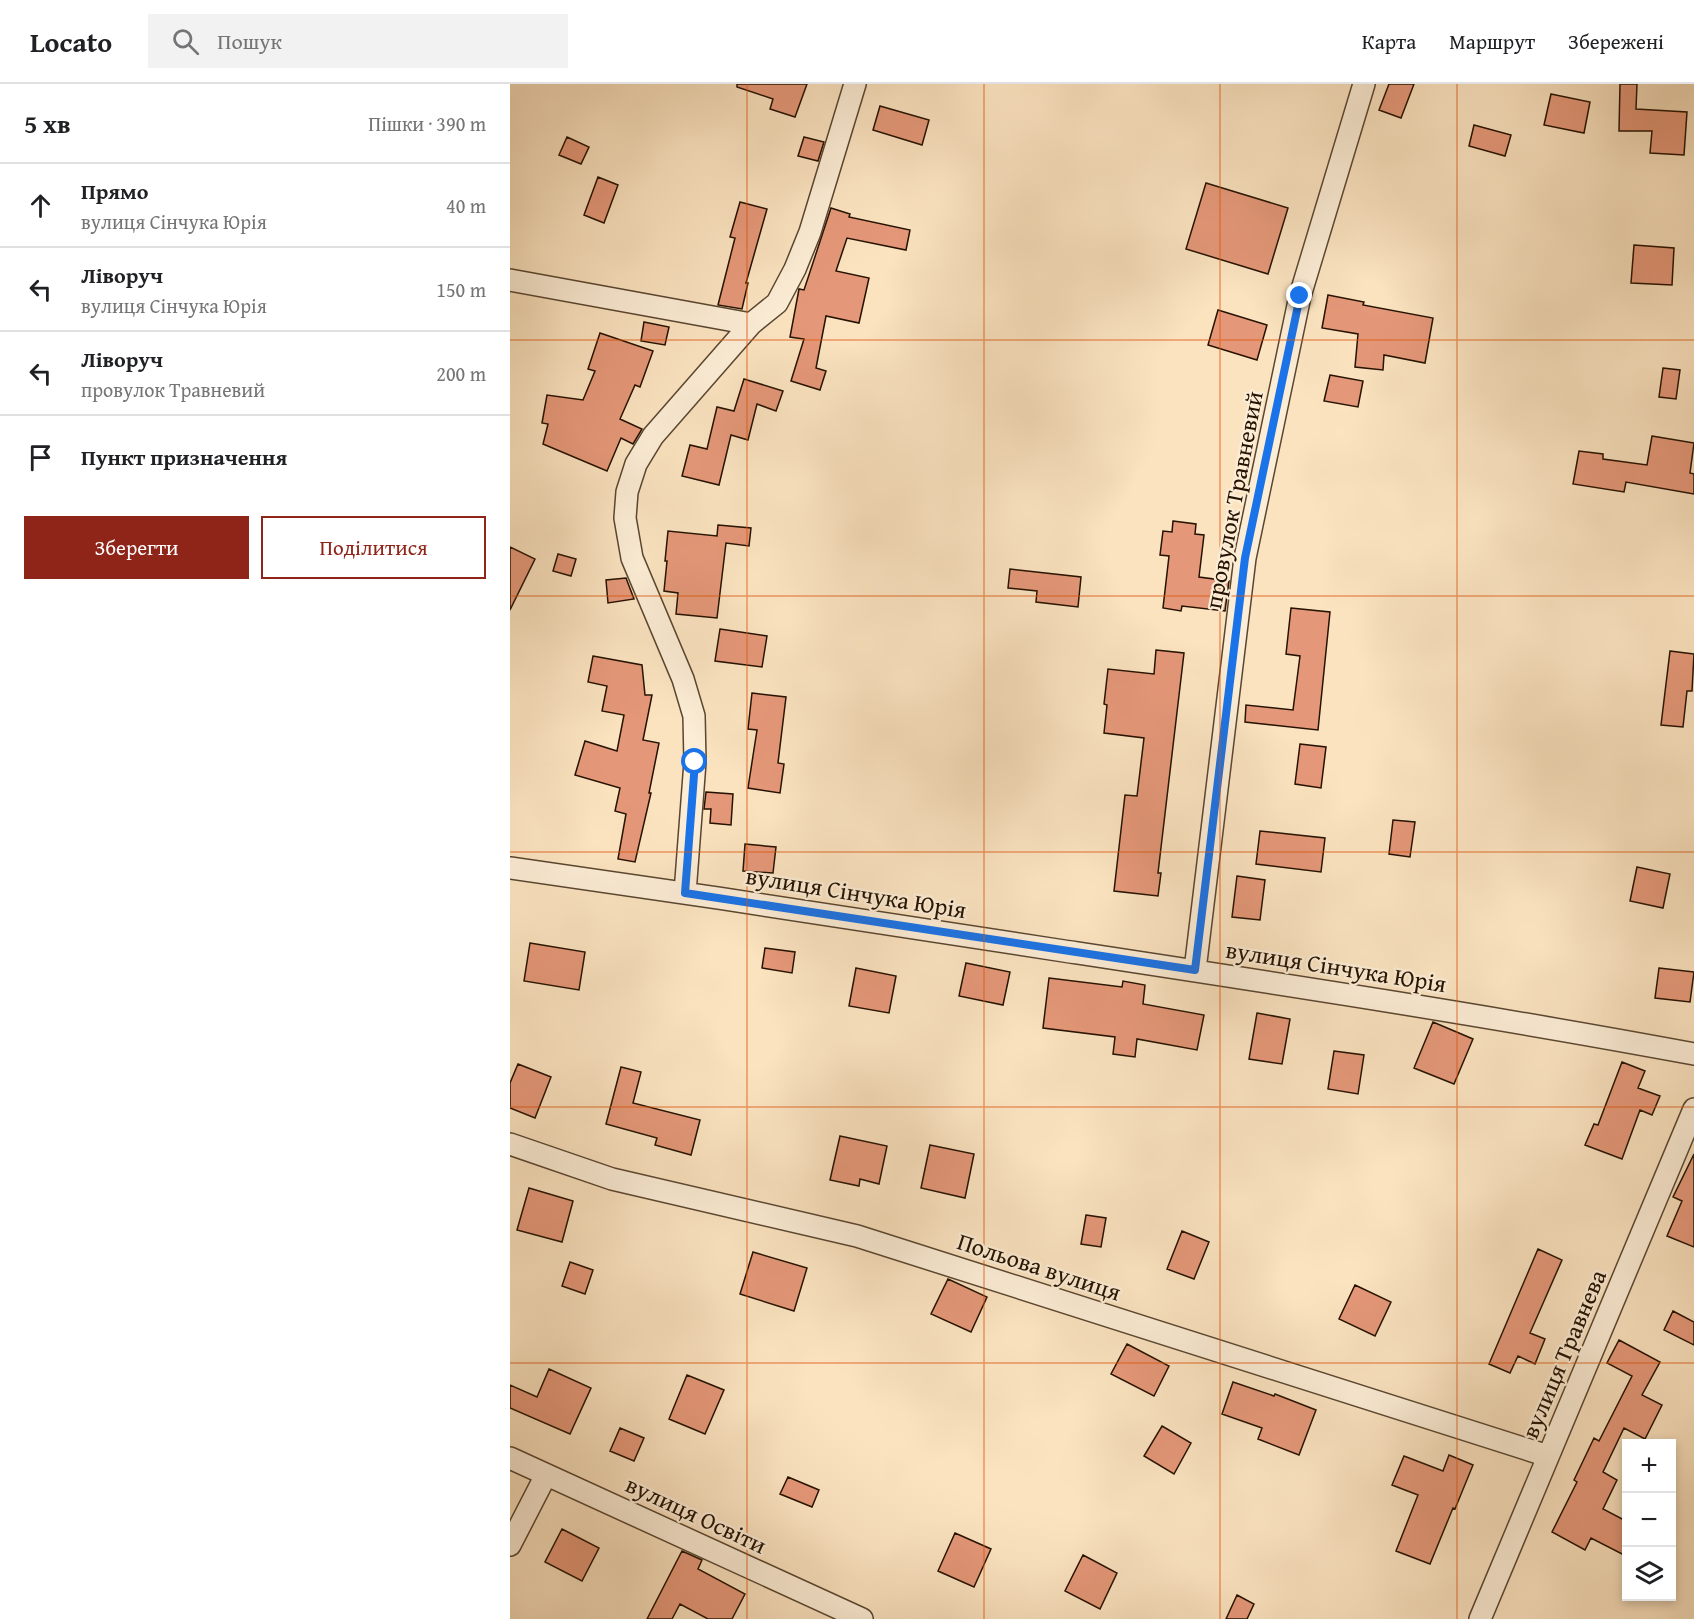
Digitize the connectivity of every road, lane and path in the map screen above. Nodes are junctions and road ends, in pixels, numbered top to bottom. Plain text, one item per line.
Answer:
1 (855, 84) edge
2 (1364, 84) edge
3 (510, 280) edge
4 (751, 324) junction
5 (510, 868) edge
6 (685, 893) junction
7 (1195, 970) junction
8 (1694, 1054) edge
9 (1694, 1108) edge
10 (510, 1144) edge
11 (1548, 1456) junction
12 (510, 1458) edge
13 (546, 1475) junction
14 (510, 1545) edge
15 (862, 1619) edge
16 (1480, 1619) edge

1 - 4 street
2 - 7 street, провулок Травневий
3 - 4 street
4 - 6 street
5 - 6 street, вулиця Сінчука Юрія
6 - 7 street, вулиця Сінчука Юрія
7 - 8 street, вулиця Сінчука Юрія
9 - 11 street, вулиця Травнева
10 - 11 street, Польова вулиця
11 - 16 street, вулиця Травнева
12 - 13 street, вулиця Освіти
13 - 14 street
13 - 15 street, вулиця Освіти

